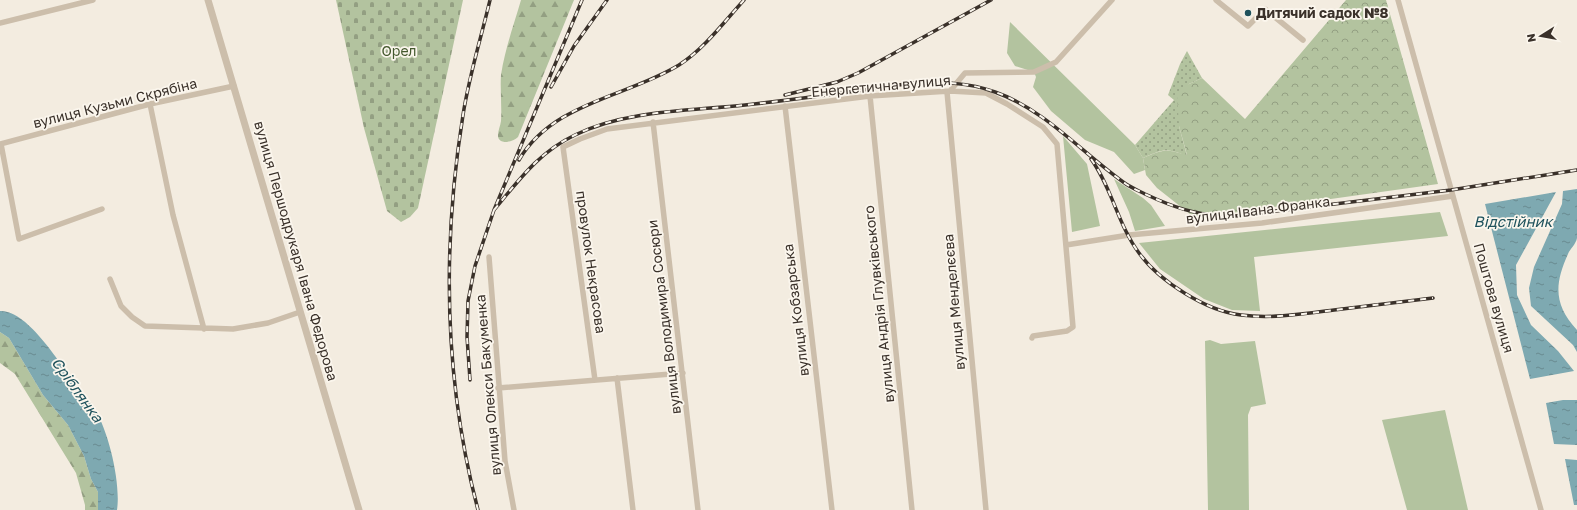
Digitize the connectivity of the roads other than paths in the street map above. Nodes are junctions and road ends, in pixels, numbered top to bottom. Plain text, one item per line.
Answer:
1 (93, 0) edge
2 (208, 0) edge
3 (1112, 0) edge
4 (1216, 0) edge
5 (1398, 0) edge
6 (0, 23) edge
7 (1303, 40) dead end
8 (234, 86) junction
9 (948, 91) junction
10 (870, 96) junction
11 (150, 104) junction
12 (785, 106) junction
13 (653, 122) junction
14 (1, 144) edge
15 (563, 147) joint
16 (1453, 196) junction
17 (102, 209) dead end
18 (1066, 245) junction
19 (489, 258) dead end
20 (110, 279) dead end
21 (300, 312) junction
22 (204, 329) junction
23 (1032, 338) dead end
24 (683, 373) junction
25 (617, 378) junction
26 (595, 380) junction
27 (498, 388) junction
28 (359, 510) edge
29 (514, 510) edge
30 (633, 510) edge
31 (698, 510) edge
32 (832, 510) edge
33 (912, 510) edge
34 (986, 510) edge
35 (1541, 510) edge

1 - 6 street
2 - 8 street, вулиця Першодрукаря Івана Федорова
3 - 9 street
4 - 7 street
5 - 16 street, Поштова вулиця
8 - 11 street, вулиця Кузьми Скрябіна
8 - 21 street, вулиця Першодрукаря Івана Федорова
9 - 10 street, Енергетична вулиця
9 - 18 street, Енергетична вулиця
9 - 34 street, вулиця Менделєєва
10 - 12 street, Енергетична вулиця
10 - 33 street, вулиця Андрія Глувківського
11 - 14 street, вулиця Кузьми Скрябіна
11 - 22 street
12 - 13 street, Енергетична вулиця
12 - 32 street, вулиця Кобзарська
13 - 15 street, Енергетична вулиця
13 - 24 street, вулиця Володимира Сосюри
14 - 17 street, вулиця Кузьми Скрябіна
15 - 26 street, провулок Некрасова
16 - 18 street, вулиця Івана Франка
16 - 35 street, Поштова вулиця
18 - 23 street, Енергетична вулиця
19 - 27 street, вулиця Олекси Бакуменка
20 - 22 street
21 - 22 street
21 - 28 street, вулиця Першодрукаря Івана Федорова
24 - 25 street
24 - 31 street, вулиця Володимира Сосюри
25 - 26 street
25 - 30 street
26 - 27 street
27 - 29 street, вулиця Олекси Бакуменка

